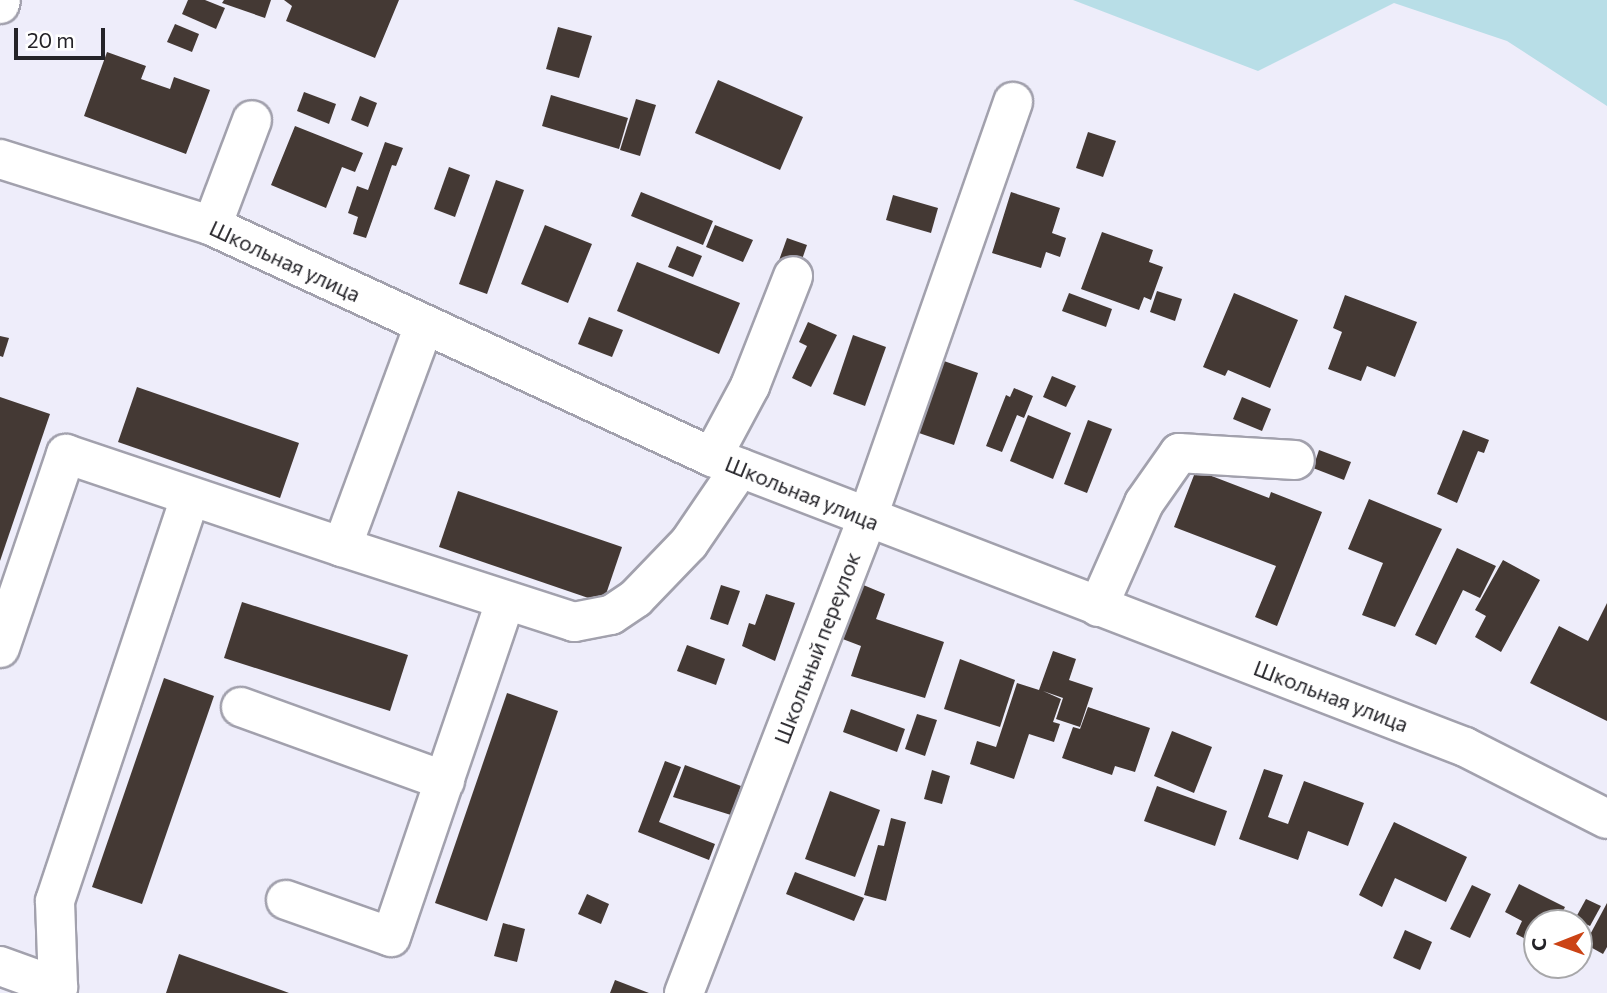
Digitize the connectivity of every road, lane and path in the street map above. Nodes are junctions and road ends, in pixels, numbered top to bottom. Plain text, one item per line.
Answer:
1 (1013, 103) dead end
2 (252, 120) dead end
3 (0, 159) edge
4 (212, 226) junction
5 (793, 276) dead end
6 (424, 325) junction
7 (1295, 460) dead end
8 (726, 462) junction
9 (190, 498) junction
10 (867, 519) junction
11 (342, 547) junction
12 (505, 602) junction
13 (1098, 607) junction
14 (0, 648) edge
15 (241, 706) dead end
16 (444, 781) junction
17 (1607, 819) edge
18 (286, 900) dead end
19 (0, 966) edge
20 (684, 993) edge

1 - 10 street, Школьный переулок
2 - 4 street
3 - 4 street, Школьная улица
4 - 6 street, Школьная улица
5 - 8 street
6 - 8 street, Школьная улица
6 - 11 street
7 - 13 street
8 - 10 street, Школьная улица
8 - 12 street
9 - 11 street
9 - 14 street
9 - 19 street
10 - 13 street, Школьная улица
10 - 20 street, Школьный переулок
11 - 12 street
12 - 16 street
13 - 17 street, Школьная улица
15 - 16 street
16 - 18 street

